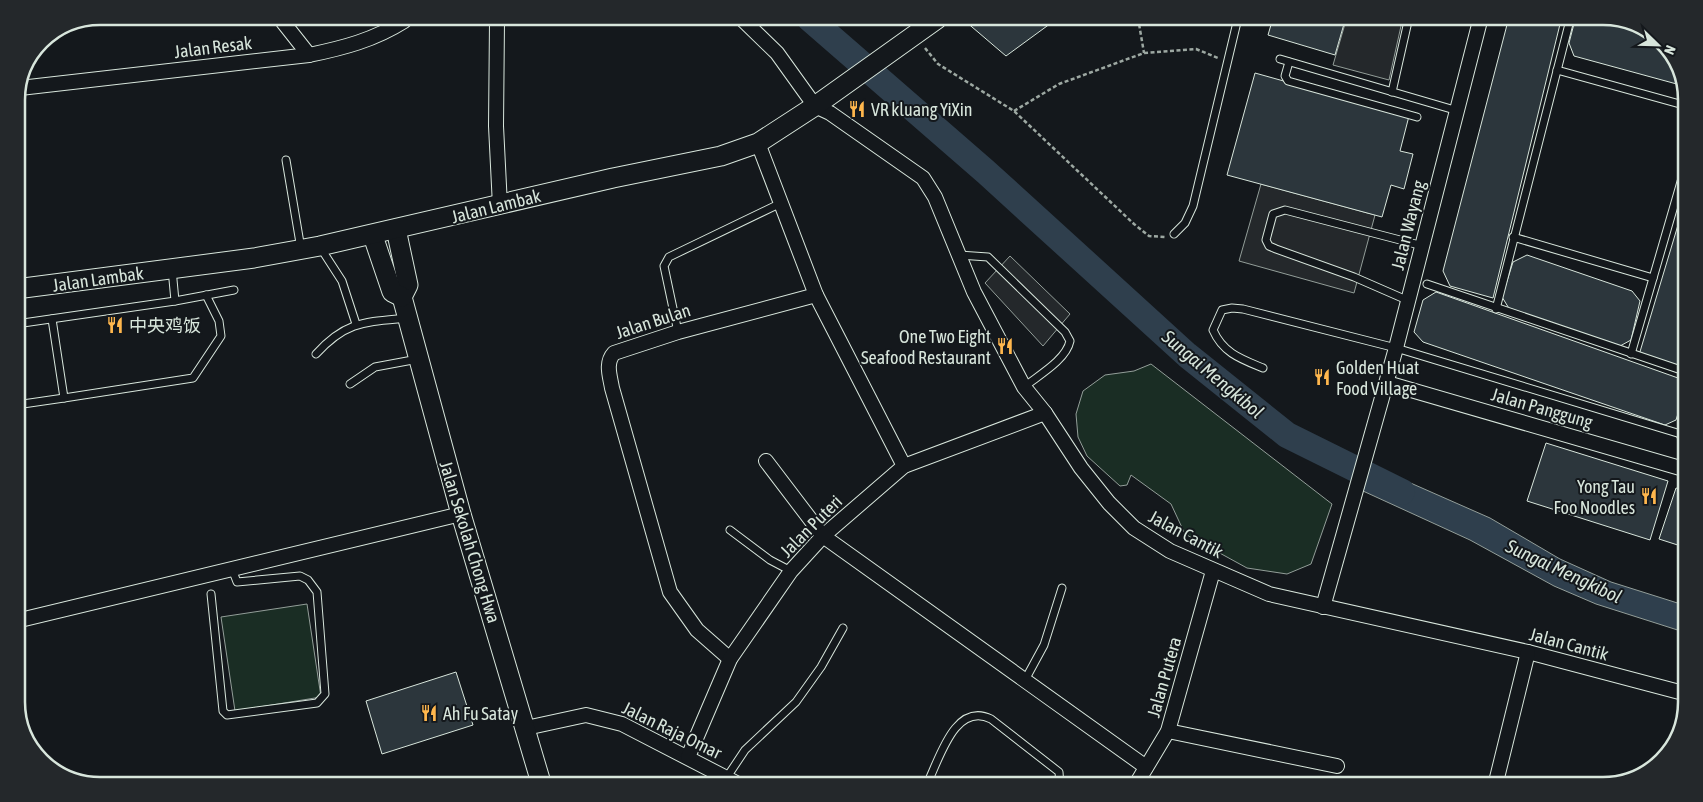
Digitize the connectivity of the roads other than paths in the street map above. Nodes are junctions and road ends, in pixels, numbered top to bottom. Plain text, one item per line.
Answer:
1 (284, 25) edge
2 (397, 25) edge
3 (497, 25) edge
4 (748, 25) edge
5 (929, 25) edge
6 (1236, 25) edge
7 (1407, 25) edge
8 (1479, 25) edge
9 (1569, 25) edge
10 (309, 55) junction
11 (1280, 59) dead end
12 (1289, 62) junction
13 (1557, 70) junction
14 (27, 87) edge
15 (1392, 92) junction
16 (1678, 104) edge
17 (815, 106) junction
18 (1458, 111) junction
19 (1417, 117) dead end
20 (758, 143) junction
21 (286, 160) dead end
22 (1678, 192) edge
23 (781, 203) junction
24 (500, 206) junction
25 (396, 230) junction
26 (1174, 234) road end
27 (373, 236) junction
28 (1513, 237) junction
29 (320, 246) junction
30 (1423, 246) junction
31 (301, 249) junction
32 (959, 255) junction
33 (172, 269) junction
34 (1653, 278) junction
35 (1427, 284) dead end
36 (25, 289) edge
37 (234, 290) dead end
38 (206, 295) junction
39 (816, 295) junction
40 (402, 297) junction
41 (1409, 300) junction
42 (175, 301) junction
43 (1496, 308) junction
44 (407, 318) junction
45 (52, 319) junction
46 (25, 323) edge
47 (356, 324) junction
48 (678, 332) junction
49 (1396, 348) junction
50 (316, 354) dead end
51 (1632, 354) junction
52 (418, 359) junction
53 (1263, 368) dead end
54 (1678, 369) edge
55 (1387, 383) junction
56 (350, 384) dead end
57 (1024, 387) junction
58 (64, 398) junction
59 (25, 403) edge
60 (1045, 413) junction
61 (1678, 429) edge
62 (766, 461) dead end
63 (904, 466) junction
64 (1678, 467) edge
65 (460, 514) junction
66 (730, 530) dead end
67 (823, 536) junction
68 (232, 569) junction
69 (791, 571) junction
70 (1213, 572) junction
71 (1062, 588) dead end
72 (211, 594) dead end
73 (1323, 607) junction
74 (25, 619) edge
75 (843, 628) dead end
76 (1528, 652) junction
77 (730, 659) junction
78 (1025, 680) junction
79 (1678, 692) edge
80 (526, 728) junction
81 (1168, 731) junction
82 (688, 756) junction
83 (1337, 766) dead end
84 (1146, 767) junction
85 (540, 777) edge
86 (727, 777) joint
87 (930, 777) edge
88 (1059, 777) edge
89 (1140, 777) edge
90 (1497, 777) edge

1 - 10 street
2 - 10 street, Jalan Resak
3 - 24 street
4 - 17 street
5 - 17 street, Jalan Lambak
6 - 26 lane
7 - 15 lane
8 - 18 street, Jalan Wayang
9 - 13 lane
10 - 14 street, Jalan Resak
11 - 12 lane
12 - 15 lane
12 - 19 lane
13 - 16 lane
13 - 28 lane
15 - 18 lane
17 - 20 street, Jalan Lambak
17 - 32 street, Jalan Cantik
18 - 30 street, Jalan Wayang
20 - 23 street
20 - 24 street, Jalan Lambak
21 - 31 lane
22 - 34 lane
23 - 39 street
23 - 48 lane
24 - 25 street, Jalan Lambak
25 - 27 street, Jalan Lambak
25 - 40 street, Jalan Sekolah Chong Hwa
27 - 29 street, Jalan Lambak
27 - 40 street, Jalan Sekolah Chong Hwa
28 - 34 lane
28 - 43 lane
29 - 31 street, Jalan Lambak
29 - 47 lane
30 - 41 street, Jalan Wayang
30 - 41 lane
31 - 33 street, Jalan Lambak
32 - 57 street, Jalan Cantik
32 - 57 lane
33 - 36 street, Jalan Lambak
33 - 42 lane
34 - 51 lane
35 - 43 lane
37 - 38 lane
38 - 42 lane
38 - 58 lane
39 - 48 street, Jalan Bulan
39 - 63 street
40 - 44 street, Jalan Sekolah Chong Hwa
41 - 49 street, Jalan Wayang
42 - 45 lane
43 - 51 lane
44 - 47 lane
44 - 52 street, Jalan Sekolah Chong Hwa
45 - 46 lane
45 - 58 lane
47 - 50 lane
48 - 77 street, Jalan Bulan
49 - 53 lane
49 - 55 street, Jalan Wayang
49 - 61 lane
51 - 54 lane
52 - 56 lane
52 - 65 street, Jalan Sekolah Chong Hwa
55 - 64 street, Jalan Panggung
55 - 73 street, Jalan Wayang
57 - 60 street, Jalan Cantik
58 - 59 lane
60 - 63 street, Jalan Puteri
60 - 70 street, Jalan Cantik
62 - 67 street
63 - 67 street, Jalan Puteri
65 - 68 street
65 - 80 street, Jalan Sekolah Chong Hwa
66 - 69 lane
67 - 69 street, Jalan Puteri
67 - 78 street
68 - 72 lane
68 - 74 street
69 - 77 street, Jalan Puteri
70 - 73 street, Jalan Cantik
70 - 81 street, Jalan Putera
71 - 78 lane
73 - 76 street, Jalan Cantik
75 - 86 lane
76 - 79 street, Jalan Cantik
76 - 90 street
77 - 82 street, Jalan Puteri
78 - 84 street
80 - 82 street, Jalan Raja Omar
80 - 85 street, Jalan Sekolah Chong Hwa
81 - 83 street
81 - 84 street, Jalan Putera
82 - 86 street, Jalan Raja Omar
84 - 89 street, Jalan Putera
87 - 88 lane

